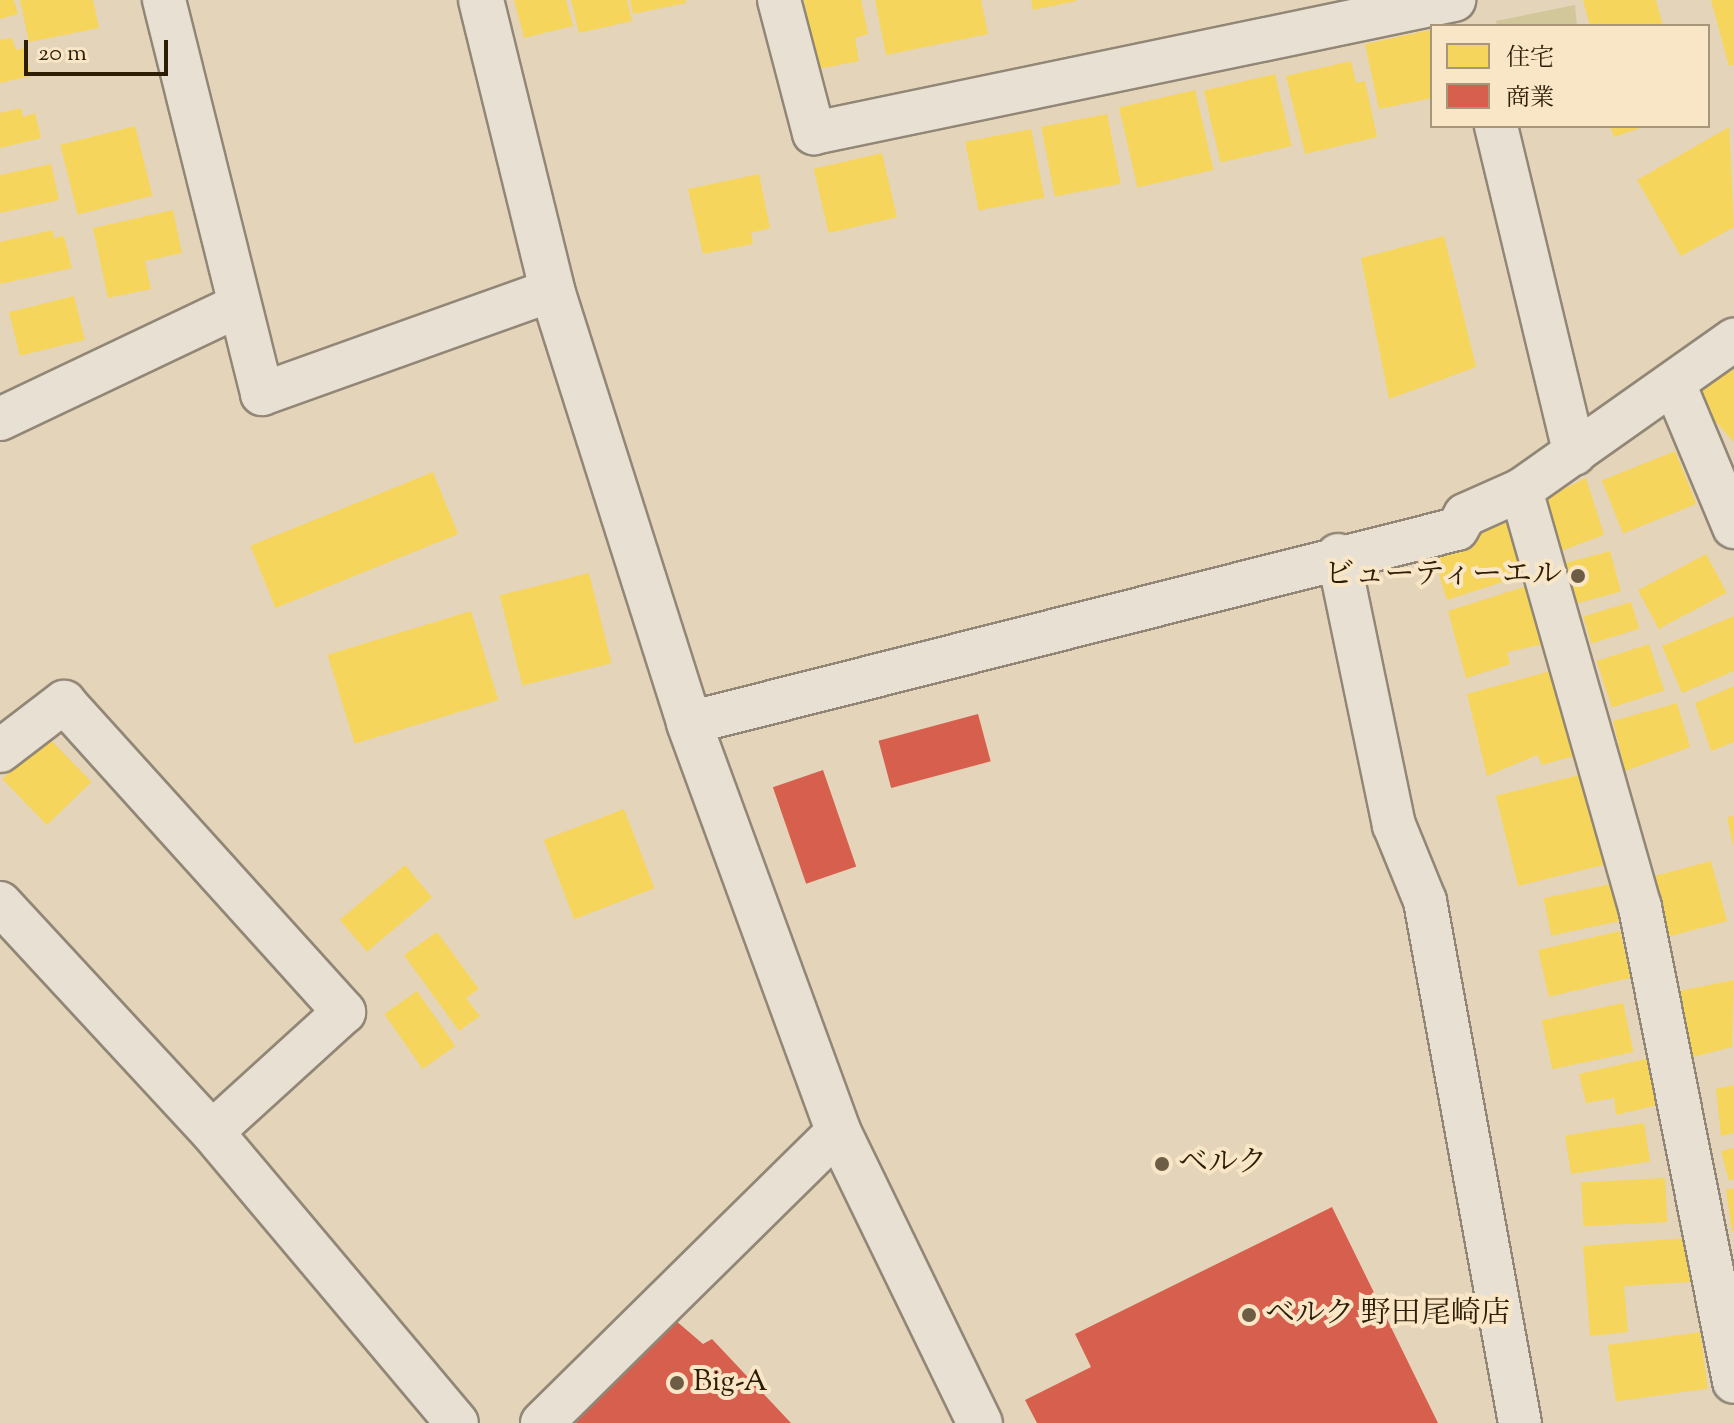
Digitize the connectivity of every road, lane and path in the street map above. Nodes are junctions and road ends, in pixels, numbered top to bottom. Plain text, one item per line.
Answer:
1 (164, 0) edge
2 (481, 0) edge
3 (779, 0) edge
4 (1454, 0) edge
5 (1466, 0) edge
6 (1472, 24) edge
7 (1496, 128) edge
8 (552, 290) junction
9 (236, 307) junction
10 (1734, 340) edge
11 (1675, 386) junction
12 (0, 419) edge
13 (1575, 454) junction
14 (1521, 490) junction
15 (1734, 527) edge
16 (1338, 555) junction
17 (689, 723) junction
18 (0, 751) edge
19 (0, 903) edge
20 (838, 1131) junction
21 (212, 1132) junction
22 (1734, 1382) edge
23 (457, 1423) edge
24 (542, 1423) edge
25 (980, 1423) edge
26 (1520, 1423) edge

1 - 9 street
2 - 8 street
3 - 4 street
5 - 6 street
7 - 13 street
8 - 9 street
8 - 17 street
9 - 12 street
10 - 11 street
11 - 13 street
11 - 15 street
13 - 14 street
14 - 16 street
14 - 22 street
16 - 17 street
16 - 26 street
17 - 20 street
18 - 21 street
19 - 21 street
20 - 24 street
20 - 25 street
21 - 23 street

